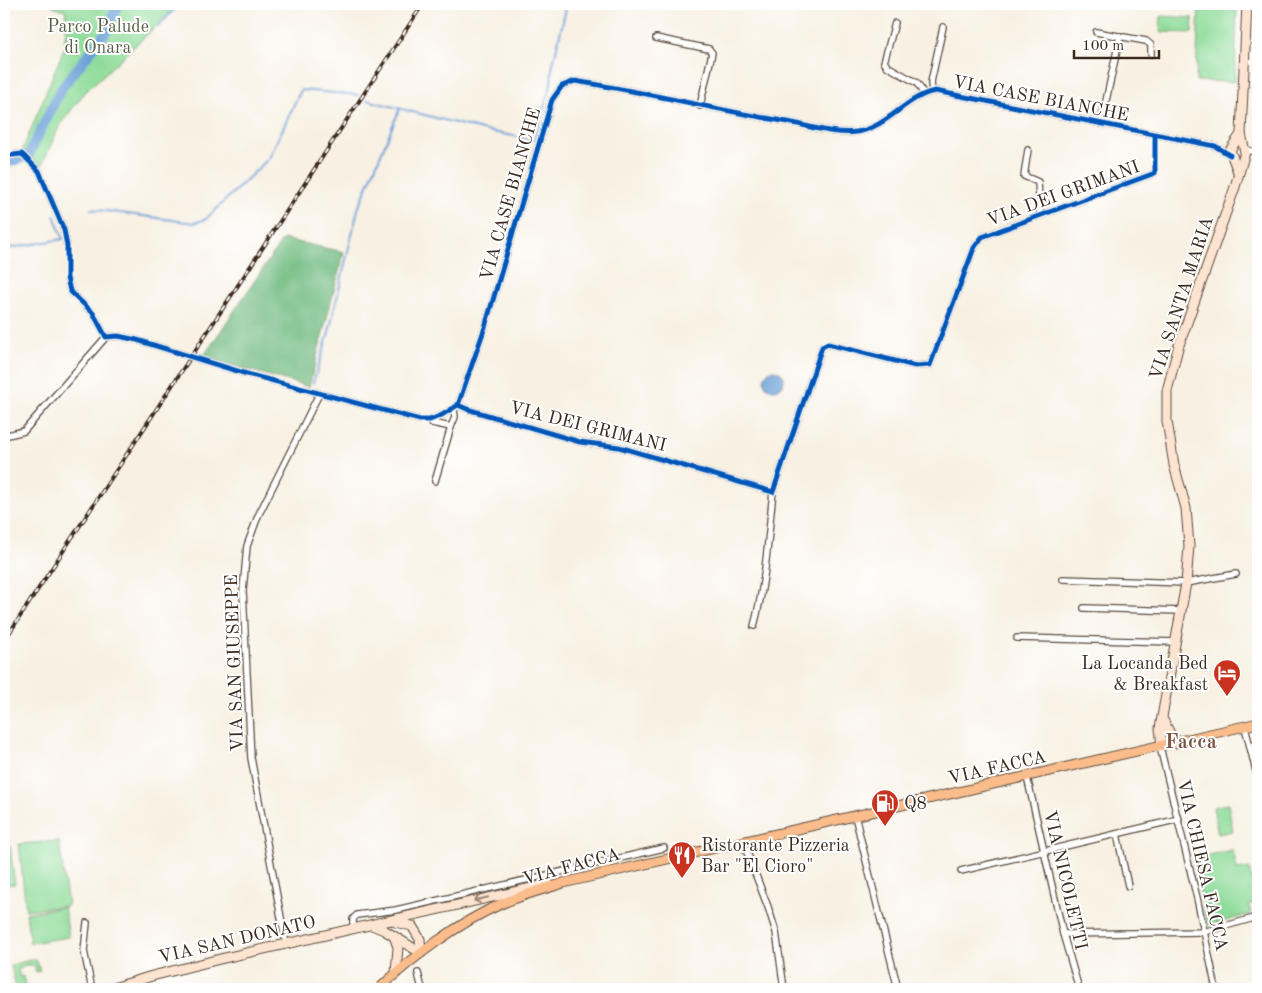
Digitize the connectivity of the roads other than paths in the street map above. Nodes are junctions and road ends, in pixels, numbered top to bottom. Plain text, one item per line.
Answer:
1 (1246, 4) edge
2 (895, 23) dead end
3 (943, 27) dead end
4 (1096, 32) dead end
5 (1120, 36) junction
6 (656, 38) dead end
7 (1151, 54) dead end
8 (932, 92) junction
9 (923, 93) junction
10 (700, 106) junction
11 (1101, 124) junction
12 (1155, 135) junction
13 (1028, 150) dead end
14 (1238, 152) junction
15 (1256, 153) edge
16 (4, 156) edge
17 (1040, 215) junction
18 (106, 337) junction
19 (319, 394) junction
20 (456, 407) junction
21 (430, 420) junction
22 (451, 427) junction
23 (4, 436) edge
24 (434, 481) dead end
25 (773, 492) junction
26 (1236, 574) dead end
27 (1063, 579) dead end
28 (1186, 583) junction
29 (1084, 608) dead end
30 (1181, 611) junction
31 (754, 626) dead end
32 (1017, 638) dead end
33 (1175, 642) junction
34 (1163, 720) junction
35 (1258, 724) edge
36 (1245, 727) junction
37 (1175, 743) junction
38 (1161, 747) junction
39 (1027, 777) junction
40 (1258, 779) edge
41 (855, 816) junction
42 (1179, 819) junction
43 (1117, 834) junction
44 (743, 842) junction
45 (664, 848) dead end
46 (1044, 852) junction
47 (961, 871) dead end
48 (563, 884) junction
49 (1128, 886) dead end
50 (1258, 917) edge
51 (390, 921) junction
52 (88, 923) dead end
53 (372, 925) junction
54 (353, 929) junction
55 (1203, 932) junction
56 (1063, 934) junction
57 (394, 936) junction
58 (286, 944) junction
59 (420, 953) junction
60 (396, 973) junction
61 (418, 973) dead end
62 (92, 989) edge
63 (110, 989) edge
64 (379, 989) edge
65 (422, 989) edge
66 (784, 989) edge
67 (898, 989) edge
68 (1079, 989) edge
69 (1216, 989) edge

1 - 14 main road, VIA SANTA MARIA
2 - 9 street
3 - 8 street
4 - 5 street
5 - 7 street
5 - 11 street
6 - 10 street
8 - 9 street, VIA CASE BIANCHE
8 - 11 street, VIA CASE BIANCHE
9 - 10 street, VIA CASE BIANCHE
10 - 20 street, VIA CASE BIANCHE
11 - 12 street, VIA CASE BIANCHE
12 - 14 street, VIA CASE BIANCHE
12 - 17 street, VIA DEI GRIMANI
13 - 17 street
14 - 15 street, VIA CASE BIANCHE
14 - 28 main road, VIA SANTA MARIA
16 - 18 street
17 - 25 street, VIA DEI GRIMANI
18 - 19 street
18 - 23 street
19 - 21 street
19 - 58 street, VIA SAN GIUSEPPE
20 - 21 street
20 - 22 street, VIA CASE BIANCHE
20 - 25 street, VIA DEI GRIMANI
21 - 22 street
22 - 24 street, VIA CASE BIANCHE
25 - 31 street
26 - 28 street
27 - 28 street
28 - 30 main road, VIA SANTA MARIA
29 - 30 street
30 - 33 main road, VIA SANTA MARIA
32 - 33 street
33 - 34 main road, VIA SANTA MARIA
34 - 37 main road
34 - 38 main road, VIA SANTA MARIA
35 - 36 main road, VIA FACCA
36 - 37 main road, VIA FACCA
36 - 40 street
37 - 38 main road, VIA FACCA
38 - 39 main road, VIA FACCA
38 - 42 street, VIA CHIESA FACCA
39 - 41 main road, VIA FACCA
39 - 46 street, VIA NICOLETTI
41 - 44 main road, VIA FACCA
41 - 67 street
42 - 43 street
42 - 55 street, VIA CHIESA FACCA
43 - 46 street
43 - 49 street
44 - 48 main road, VIA FACCA
44 - 66 street
45 - 54 street
46 - 47 street
46 - 56 street, VIA NICOLETTI
48 -> 51 main road, VIA SAN DONATO
48 - 59 main road, VIA FACCA
50 - 55 street
51 - 53 main road, VIA SAN DONATO
51 - 59 main road, VIA SAN DONATO
52 - 62 street
53 - 54 main road, VIA SAN DONATO
53 - 57 main road
54 - 58 main road, VIA SAN DONATO
55 - 56 street
55 - 69 street, VIA CHIESA FACCA
56 - 68 street, VIA NICOLETTI
57 - 59 main road
57 - 60 main road
58 - 63 main road, VIA SAN DONATO
59 - 60 main road, VIA FACCA
60 - 64 main road, VIA FACCA
61 - 65 street

